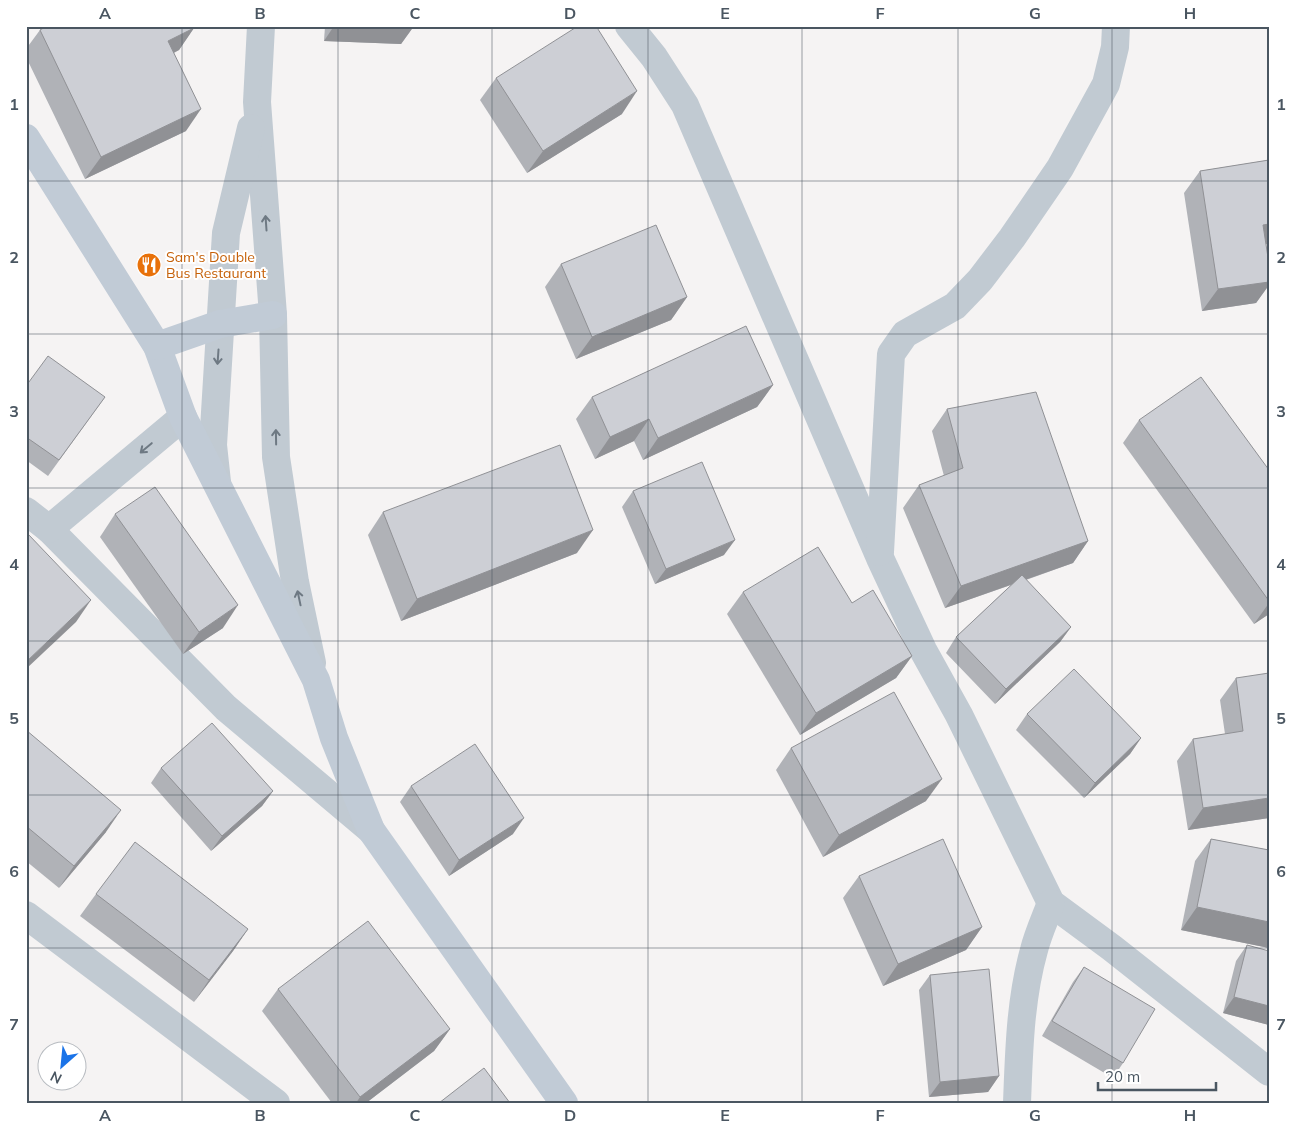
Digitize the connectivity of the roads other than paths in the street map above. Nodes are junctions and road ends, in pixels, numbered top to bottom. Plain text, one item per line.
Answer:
1 (261, 26) edge
2 (629, 26) edge
3 (1116, 26) edge
4 (257, 102) junction
5 (26, 138) edge
6 (273, 315) junction
7 (220, 324) junction
8 (157, 346) junction
9 (183, 417) junction
10 (217, 487) junction
11 (26, 511) edge
12 (49, 529) junction
13 (880, 558) junction
14 (316, 680) junction
15 (371, 830) junction
16 (1051, 904) junction
17 (26, 915) edge
18 (1269, 1072) edge
19 (276, 1103) edge
20 (564, 1103) edge
21 (1017, 1103) edge

1 - 4 street
2 - 13 street
3 - 13 street
6 -> 4 street
4 - 7 street
5 - 8 main road
6 - 7 main road
14 -> 6 street
7 - 8 main road
7 -> 10 street
8 - 9 main road
9 - 10 main road
9 -> 12 street
10 - 14 main road
11 - 12 street
12 - 15 street
13 - 16 street
14 - 15 main road
15 - 20 main road
16 - 18 street
16 - 21 street
17 - 19 street

